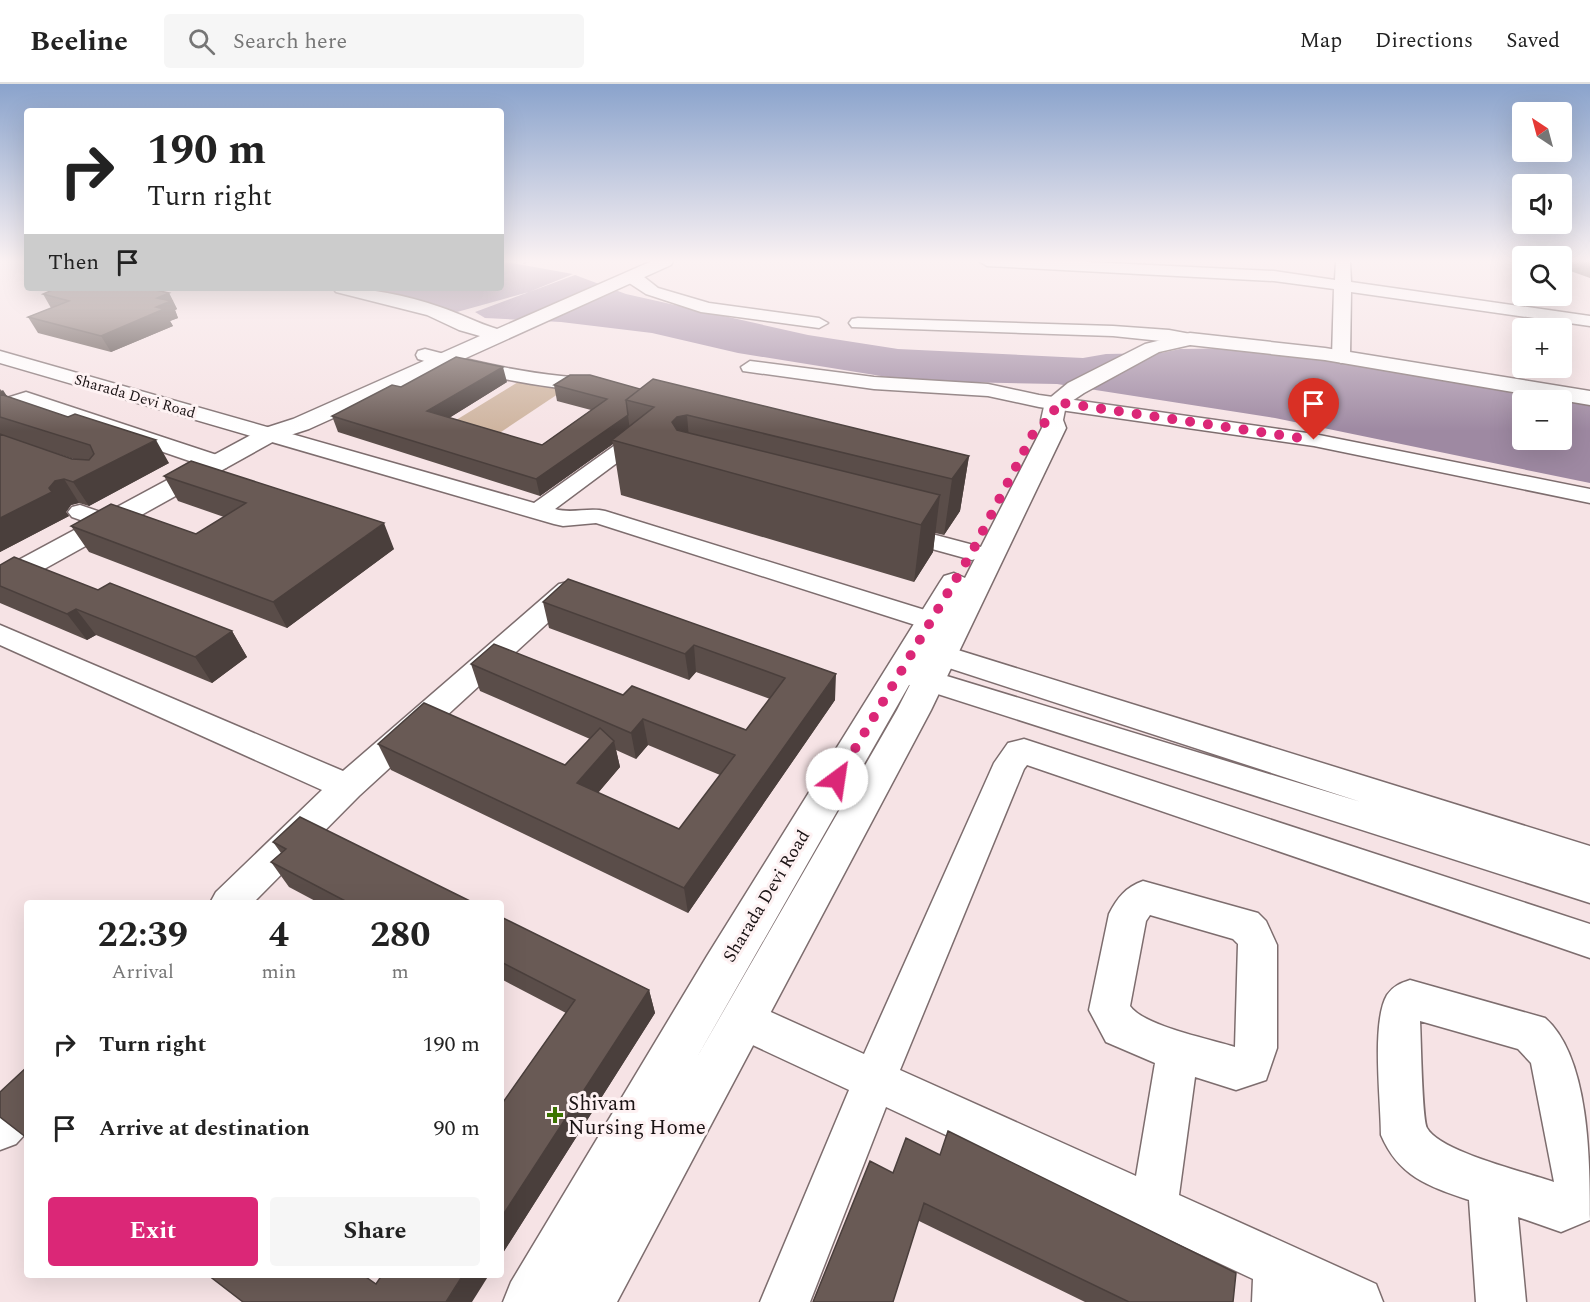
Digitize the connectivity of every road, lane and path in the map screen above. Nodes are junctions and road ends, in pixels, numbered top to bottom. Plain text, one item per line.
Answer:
1 (460, 318) edge
2 (520, 318) edge
3 (524, 318) edge
4 (780, 318) edge
5 (1341, 318) edge
6 (1569, 318) edge
7 (1590, 321) edge
8 (819, 323) dead end
9 (858, 323) dead end
10 (498, 328) junction
11 (1199, 340) junction
12 (1341, 352) junction
13 (0, 357) edge
14 (442, 360) junction
15 (750, 367) dead end
16 (1456, 371) junction
17 (615, 389) edge
18 (1590, 389) edge
19 (1590, 398) edge
20 (0, 406) edge
21 (1054, 411) junction
22 (646, 432) edge
23 (270, 434) junction
24 (218, 463) junction
25 (1590, 496) edge
26 (538, 511) junction
27 (80, 512) dead end
28 (109, 523) junction
29 (872, 525) edge
30 (986, 538) junction
31 (0, 582) edge
32 (568, 590) edge
33 (0, 634) edge
34 (922, 664) junction
35 (1026, 696) junction
36 (347, 787) junction
37 (1590, 861) edge
38 (1590, 886) edge
39 (232, 900) edge
40 (1590, 941) edge
41 (729, 957) junction
42 (767, 978) junction
43 (744, 1020) junction
44 (1178, 1050) junction
45 (874, 1079) junction
46 (24, 1104) edge
47 (0, 1128) edge
48 (1491, 1185) junction
49 (1154, 1207) junction
50 (1278, 1283) edge
51 (531, 1302) edge
52 (587, 1302) edge
53 (785, 1302) edge
54 (1358, 1302) edge
55 (1501, 1302) edge

1 - 10 street
2 - 10 street
3 - 10 street
4 - 8 street
5 - 12 street
6 - 7 street
9 - 11 street
10 - 14 street
11 - 12 street
11 - 21 street
12 - 16 street
13 - 23 street, Sharada Devi Road
14 - 17 street
14 - 23 street
14 - 23 street
15 - 21 street
16 - 18 street
16 - 19 street
20 - 24 street
21 - 25 street
21 - 30 street
22 - 26 street
23 - 24 street
23 - 26 street, Sharada Devi Road
24 - 28 street
26 - 34 street, Sharada Devi Road
27 - 28 street
28 - 31 street
29 - 30 street
30 - 34 street
32 - 36 street
33 - 36 street
34 - 35 street, Sharada Devi Road
34 - 41 street, Sharada Devi Road
34 - 42 street, Sharada Devi Road
35 - 37 street
35 - 38 street
36 - 39 street
40 - 45 street
41 - 42 street
41 - 51 street, Sharada Devi Road
42 - 43 street, Sharada Devi Road
43 - 45 street
43 - 52 street, Sharada Devi Road
44 - 44 street
44 - 49 street
45 - 49 street
45 - 53 street
46 - 47 street
48 - 48 street
48 - 55 street
49 - 50 street
50 - 54 street

